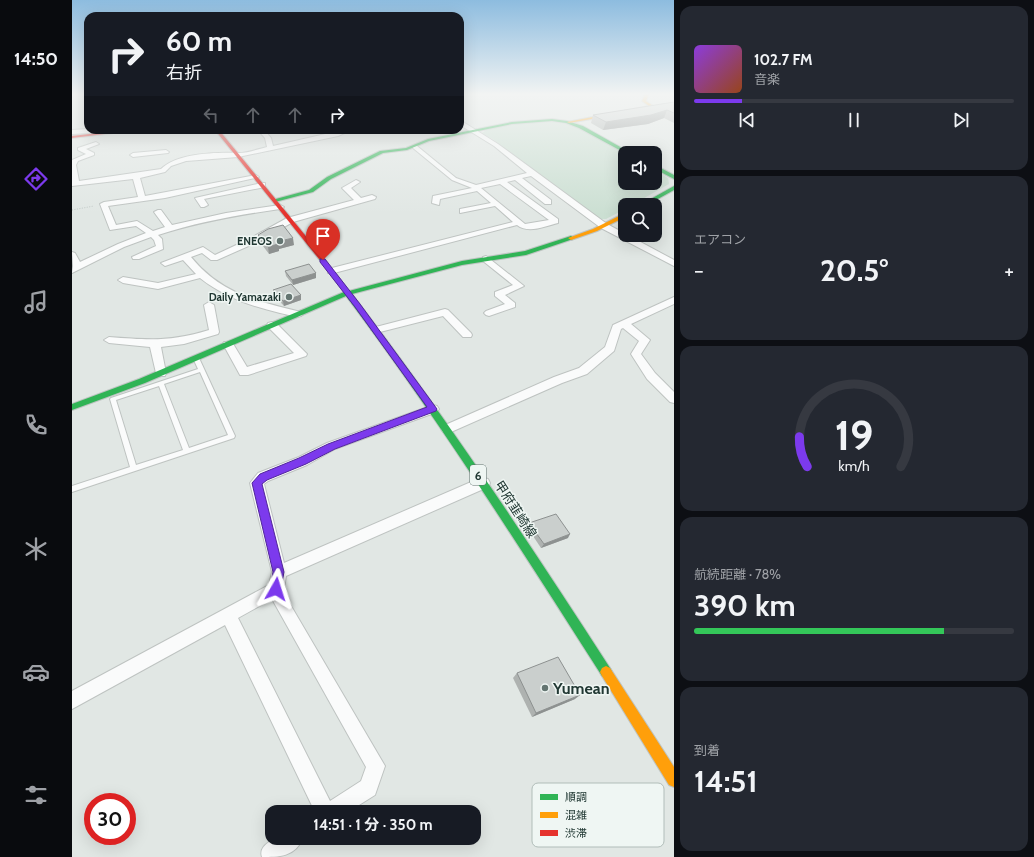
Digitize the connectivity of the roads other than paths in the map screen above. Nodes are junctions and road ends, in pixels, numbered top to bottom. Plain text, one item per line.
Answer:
1 (99, 134) edge
2 (220, 134) edge
3 (264, 134) edge
4 (338, 134) edge
5 (454, 134) edge
6 (479, 134) edge
7 (592, 134) edge
8 (72, 137) edge
9 (96, 144) dead end
10 (415, 147) junction
11 (618, 147) edge
12 (267, 149) junction
13 (237, 154) junction
14 (133, 155) dead end
15 (169, 165) junction
16 (662, 171) edge
17 (532, 174) junction
18 (136, 175) junction
19 (674, 177) edge
20 (516, 178) junction
21 (259, 181) junction
22 (502, 181) junction
23 (356, 182) dead end
24 (74, 184) edge
25 (477, 188) junction
26 (672, 191) edge
27 (372, 197) dead end
28 (566, 198) junction
29 (658, 198) edge
30 (142, 199) junction
31 (359, 200) junction
32 (548, 202) junction
33 (436, 203) dead end
34 (278, 204) junction
35 (496, 204) junction
36 (204, 205) dead end
37 (534, 205) junction
38 (463, 211) dead end
39 (158, 212) dead end
40 (618, 219) edge
41 (290, 220) junction
42 (517, 223) junction
43 (604, 226) junction
44 (170, 228) junction
45 (151, 235) junction
46 (72, 255) edge
47 (185, 256) junction
48 (136, 257) dead end
49 (486, 259) junction
50 (165, 264) dead end
51 (674, 264) edge
52 (75, 268) edge
53 (331, 271) junction
54 (202, 275) junction
55 (123, 280) dead end
56 (348, 293) junction
57 (674, 300) edge
58 (209, 305) dead end
59 (489, 312) dead end
60 (298, 314) junction
61 (625, 324) junction
62 (272, 325) junction
63 (376, 330) junction
64 (467, 335) dead end
65 (109, 340) dead end
66 (155, 344) junction
67 (228, 344) junction
68 (196, 358) junction
69 (201, 370) junction
70 (161, 378) junction
71 (674, 399) edge
72 (72, 407) edge
73 (433, 409) junction
74 (447, 429) junction
75 (187, 451) junction
76 (134, 469) junction
77 (483, 482) junction
78 (72, 489) edge
79 (278, 572) junction
80 (276, 589) junction
81 (228, 614) junction
82 (72, 700) edge
83 (674, 780) edge
84 (322, 805) edge
85 (341, 805) edge
86 (283, 845) edge
87 (272, 857) edge

1 - 8 street
2 - 13 street, 甲府韮崎線 / 6
3 - 12 street
4 - 12 street
5 - 10 street
6 - 17 street
7 - 11 street
9 - 24 street
10 - 25 street
10 - 34 street
12 - 13 street
13 - 15 street
13 - 21 street, 甲府韮崎線 / 6
14 - 15 street
15 - 18 street
16 - 19 street
17 - 20 street
17 - 28 street
18 - 24 street
18 - 30 street
20 - 22 street
20 - 32 street
21 - 30 street
21 - 34 street, 甲府韮崎線 / 6
21 - 36 street
22 - 25 street
22 - 37 street
23 - 31 street
25 - 33 street
25 - 35 street
26 - 29 street
27 - 31 street
28 - 32 street
28 - 43 street
30 - 45 street
31 - 41 street
32 - 37 street
34 - 41 street, 甲府韮崎線 / 6
34 - 44 street
35 - 38 street
35 - 42 street
37 - 42 street
39 - 44 street
40 - 43 street
41 - 47 street
41 - 53 street, 甲府韮崎線 / 6
42 - 53 street
43 - 49 street
43 - 51 street
44 - 45 street
45 - 48 street
45 - 52 street
46 - 52 street
47 - 50 street
47 - 54 street
49 - 56 street
49 - 59 street
53 - 56 street, 甲府韮崎線 / 6
54 - 55 street
54 - 60 street
56 - 60 street
56 - 63 street, 甲府韮崎線 / 6
57 - 61 street
58 - 66 street
60 - 62 street
61 - 71 street
61 - 74 street
62 - 67 street
62 - 67 street
63 - 64 street
63 - 73 street, 甲府韮崎線 / 6
65 - 66 street
66 - 70 street
67 - 68 street
68 - 69 lane
68 - 70 street
69 - 70 lane
69 - 75 lane
70 - 72 street
70 - 75 lane
70 - 76 lane
73 - 74 street, 甲府韮崎線 / 6
73 - 79 street
74 - 77 street, 甲府韮崎線 / 6
75 - 76 lane
76 - 78 lane
77 - 79 street
77 - 83 street, 甲府韮崎線 / 6
79 - 80 street
80 - 81 street
80 - 85 street
81 - 82 street
81 - 84 street
86 - 87 street

